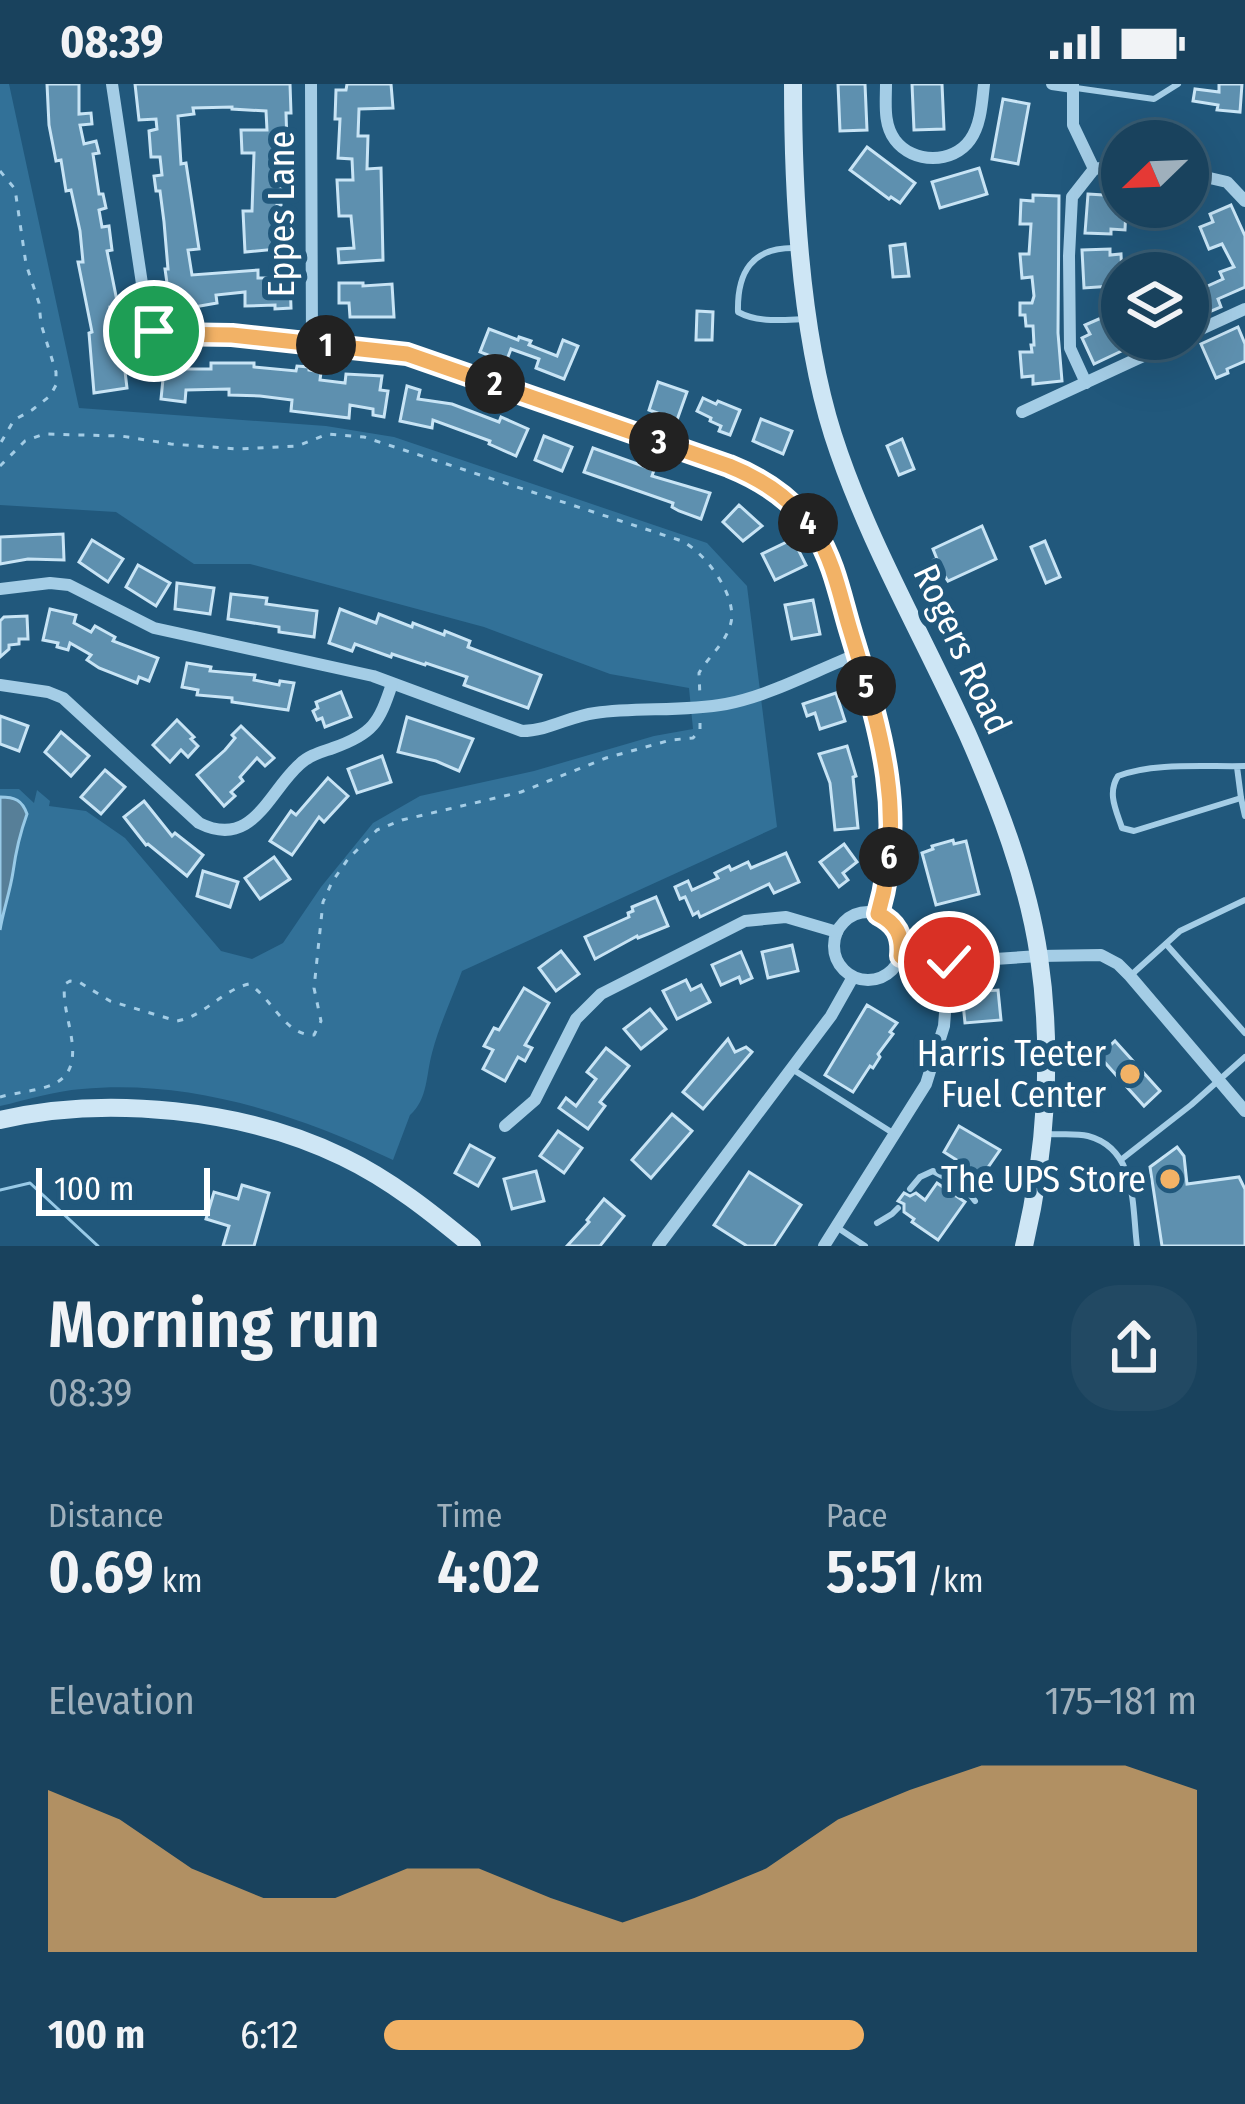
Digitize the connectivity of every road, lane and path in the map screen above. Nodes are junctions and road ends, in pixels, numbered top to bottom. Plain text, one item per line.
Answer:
1 (112, 84) edge
2 (311, 84) edge
3 (793, 84) edge
4 (886, 84) edge
5 (984, 84) edge
6 (1052, 84) edge
7 (1178, 84) edge
8 (1073, 86) edge
9 (1101, 168) edge
10 (1094, 169) junction
11 (0, 171) edge
12 (1209, 178) edge
13 (1245, 201) edge
14 (800, 248) junction
15 (1245, 309) edge
16 (808, 318) junction
17 (1209, 326) edge
18 (311, 343) junction
19 (1135, 360) edge
20 (1086, 383) junction
21 (1022, 412) dead end
22 (0, 444) edge
23 (0, 466) edge
24 (0, 589) edge
25 (858, 654) junction
26 (392, 684) junction
27 (0, 686) edge
28 (700, 707) junction
29 (1241, 766) edge
30 (1241, 798) junction
31 (1245, 816) edge
32 (1245, 900) edge
33 (878, 914) junction
34 (837, 932) junction
35 (1166, 944) junction
36 (901, 956) junction
37 (1039, 956) junction
38 (949, 962) junction
39 (853, 976) junction
40 (1130, 976) junction
41 (1245, 1033) edge
42 (1245, 1058) edge
43 (792, 1069) junction
44 (1220, 1082) junction
45 (0, 1097) edge
46 (1245, 1111) edge
47 (0, 1120) edge
48 (505, 1126) dead end
49 (1043, 1134) junction
50 (896, 1135) junction
51 (1122, 1159) junction
52 (910, 1189) dead end
53 (975, 1201) dead end
54 (898, 1208) dead end
55 (877, 1222) dead end
56 (837, 1227) junction
57 (472, 1246) edge
58 (658, 1246) edge
59 (824, 1246) edge
60 (865, 1246) edge
61 (1024, 1246) edge
62 (1137, 1246) edge

1 - 18 street
2 - 18 street, Eppes Lane
3 - 14 main road, Rogers Road
4 - 5 street
6 - 8 street
7 - 8 lane
8 - 10 street
9 - 10 street
10 - 20 street
11 - 22 path
12 - 13 street
14 - 16 main road, Rogers Road
14 - 16 lane
15 - 17 street
16 - 37 main road, Rogers Road
18 - 25 street
19 - 20 street
20 - 21 street
23 - 28 path
24 - 26 street
25 - 28 street
25 - 33 street
26 - 27 street
26 - 28 street
28 - 45 path
29 - 30 lane
29 - 30 lane
30 - 31 lane
32 - 35 lane
33 - 34 street
33 - 36 street
34 - 39 street
34 - 48 street
35 - 40 lane
35 - 41 lane
36 - 38 street
36 - 39 street
37 - 38 street
37 - 40 street
37 - 49 main road, Rogers Road
38 - 50 street
39 - 43 street
40 - 44 street
42 - 44 lane
43 - 50 lane
43 - 58 street
44 - 46 street
44 - 51 lane
47 - 57 main road
49 - 51 lane
49 - 61 main road, Rogers Road
50 - 56 street
51 - 62 lane
52 - 53 lane
54 - 55 lane
56 - 59 street
56 - 60 lane

